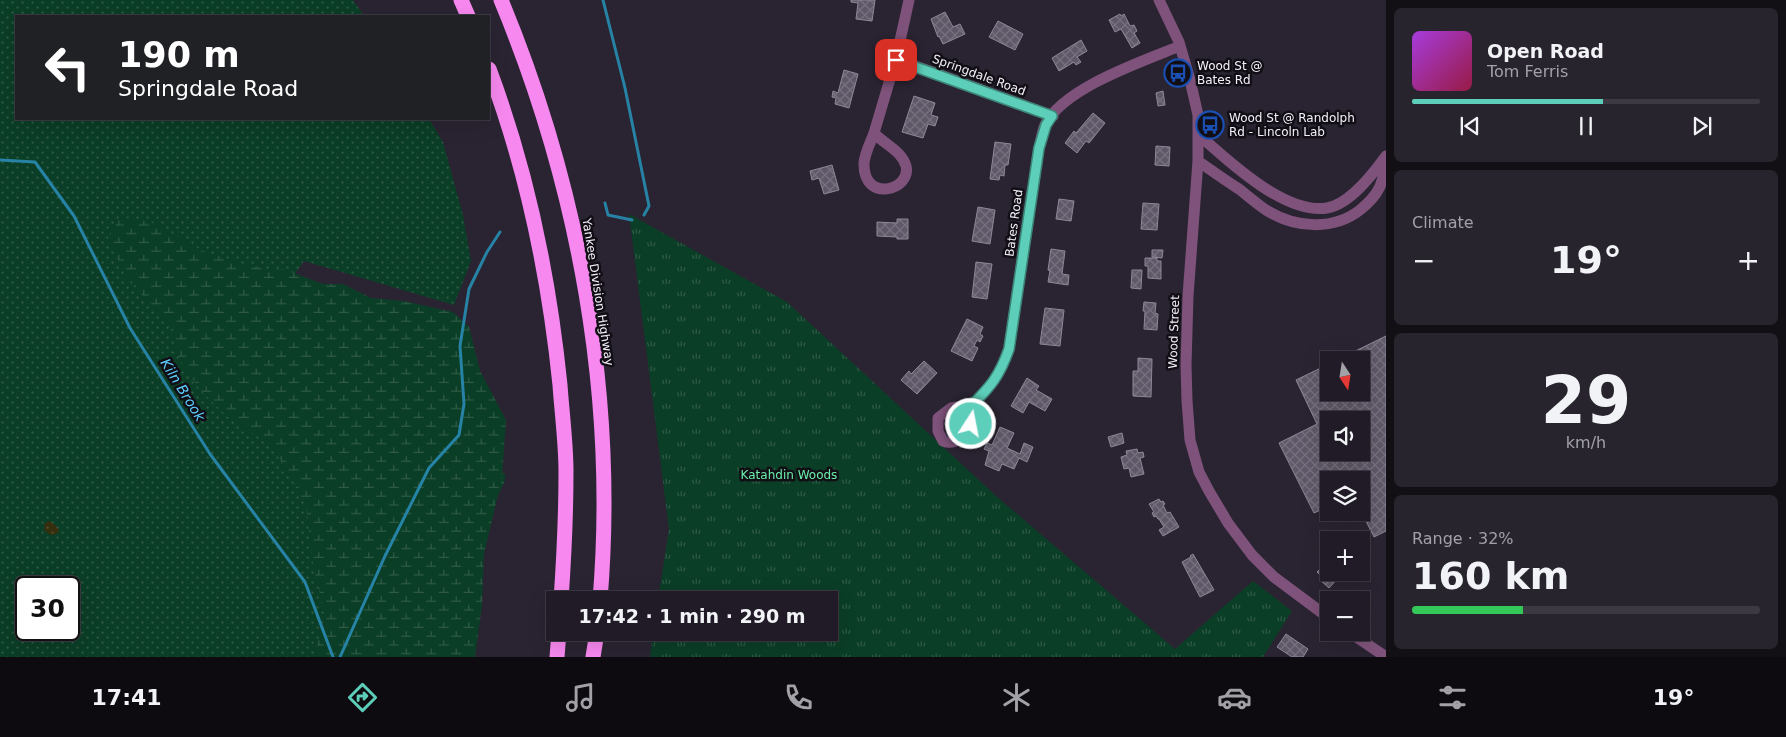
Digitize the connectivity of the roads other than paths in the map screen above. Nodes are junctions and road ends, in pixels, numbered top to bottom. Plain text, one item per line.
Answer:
1 (461, 0) edge
2 (501, 0) edge
3 (909, 0) edge
4 (1159, 0) edge
5 (468, 15) edge
6 (1180, 46) junction
7 (896, 60) junction
8 (490, 71) edge
9 (1052, 116) junction
10 (874, 133) junction
11 (1198, 134) junction
12 (1386, 157) edge
13 (1198, 161) junction
14 (968, 411) dead end
15 (562, 591) edge
16 (600, 591) edge
17 (1320, 611) edge
18 (558, 641) edge
19 (596, 641) edge
20 (1362, 641) edge
21 (557, 657) edge
22 (594, 657) edge
23 (1386, 657) edge

1 - 5 highway
2 - 16 highway, Yankee Division Highway
3 - 7 street
4 - 6 street, Wood Street
6 - 9 street, Bates Road
6 - 11 street, Wood Street
7 - 9 street, Springdale Road
7 - 10 street
8 - 15 highway
9 - 14 street, Bates Road
10 - 10 street
11 - 12 street
11 - 13 street, Wood Street
12 - 13 street
13 - 17 street, Wood Street
18 - 21 highway
19 - 22 highway
20 - 23 street

